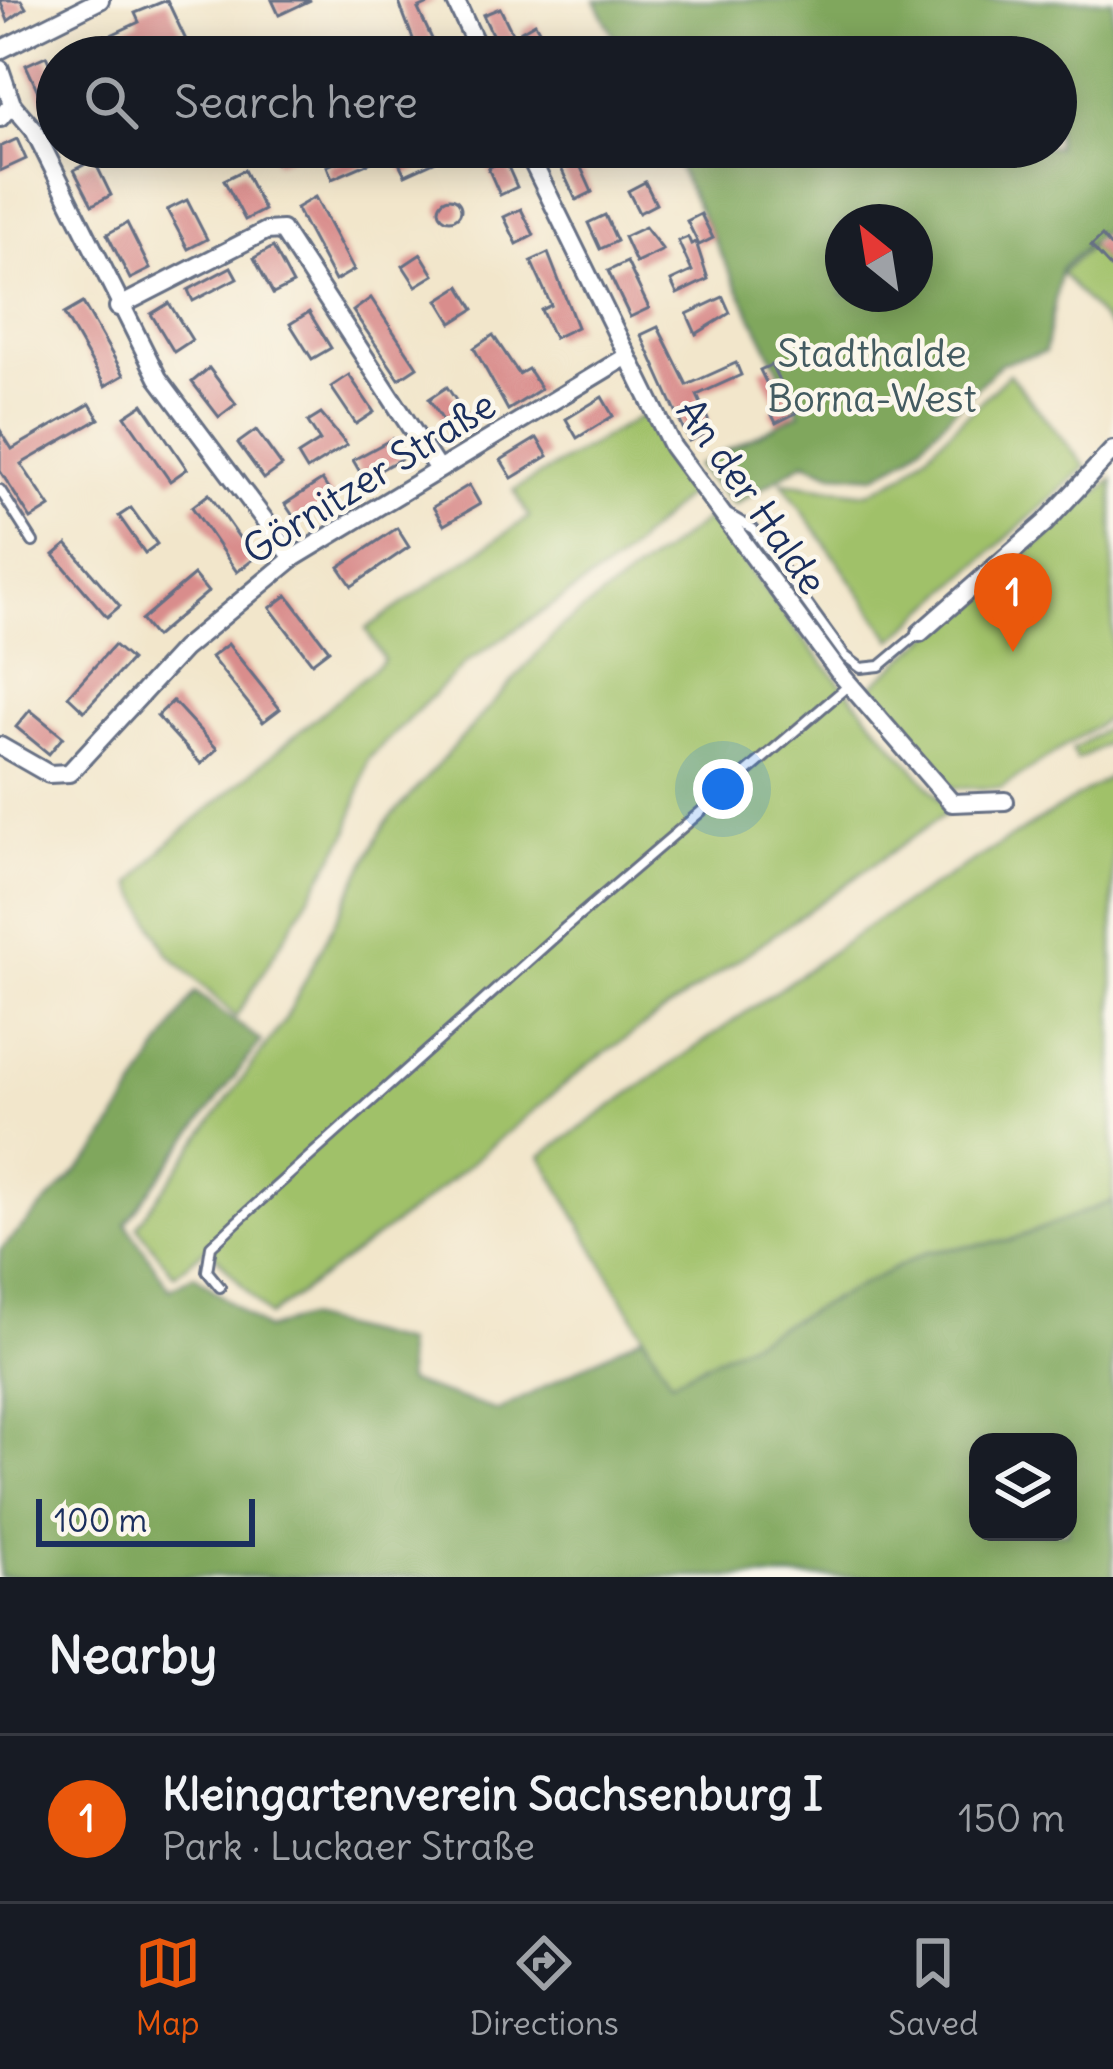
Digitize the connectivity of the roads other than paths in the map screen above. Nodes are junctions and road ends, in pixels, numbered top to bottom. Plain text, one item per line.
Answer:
1 (100, 0) edge
2 (455, 0) edge
3 (65, 7) edge
4 (472, 36) edge
5 (0, 50) edge
6 (0, 69) edge
7 (13, 104) junction
8 (0, 118) edge
9 (36, 134) edge
10 (52, 168) edge
11 (535, 168) edge
12 (118, 307) junction
13 (624, 358) junction
14 (1113, 450) edge
15 (437, 469) junction
16 (0, 490) edge
17 (728, 515) junction
18 (33, 542) dead end
19 (293, 558) junction
20 (920, 633) joint
21 (849, 685) junction
22 (0, 746) edge
23 (1005, 801) dead end
24 (220, 1287) dead end

1 - 3 street
2 - 4 street
3 - 5 street
6 - 7 street
7 - 8 street
7 - 9 street
10 - 12 street
11 - 13 street, An der Halde
12 - 15 street
12 - 19 street
13 - 15 street, Görnitzer Straße
13 - 17 street, An der Halde
14 - 20 street
15 - 19 street, Görnitzer Straße
16 - 18 lane
17 - 20 lane
17 - 21 street, An der Halde
19 - 22 street, Görnitzer Straße
21 - 23 street, An der Halde
21 - 24 lane

